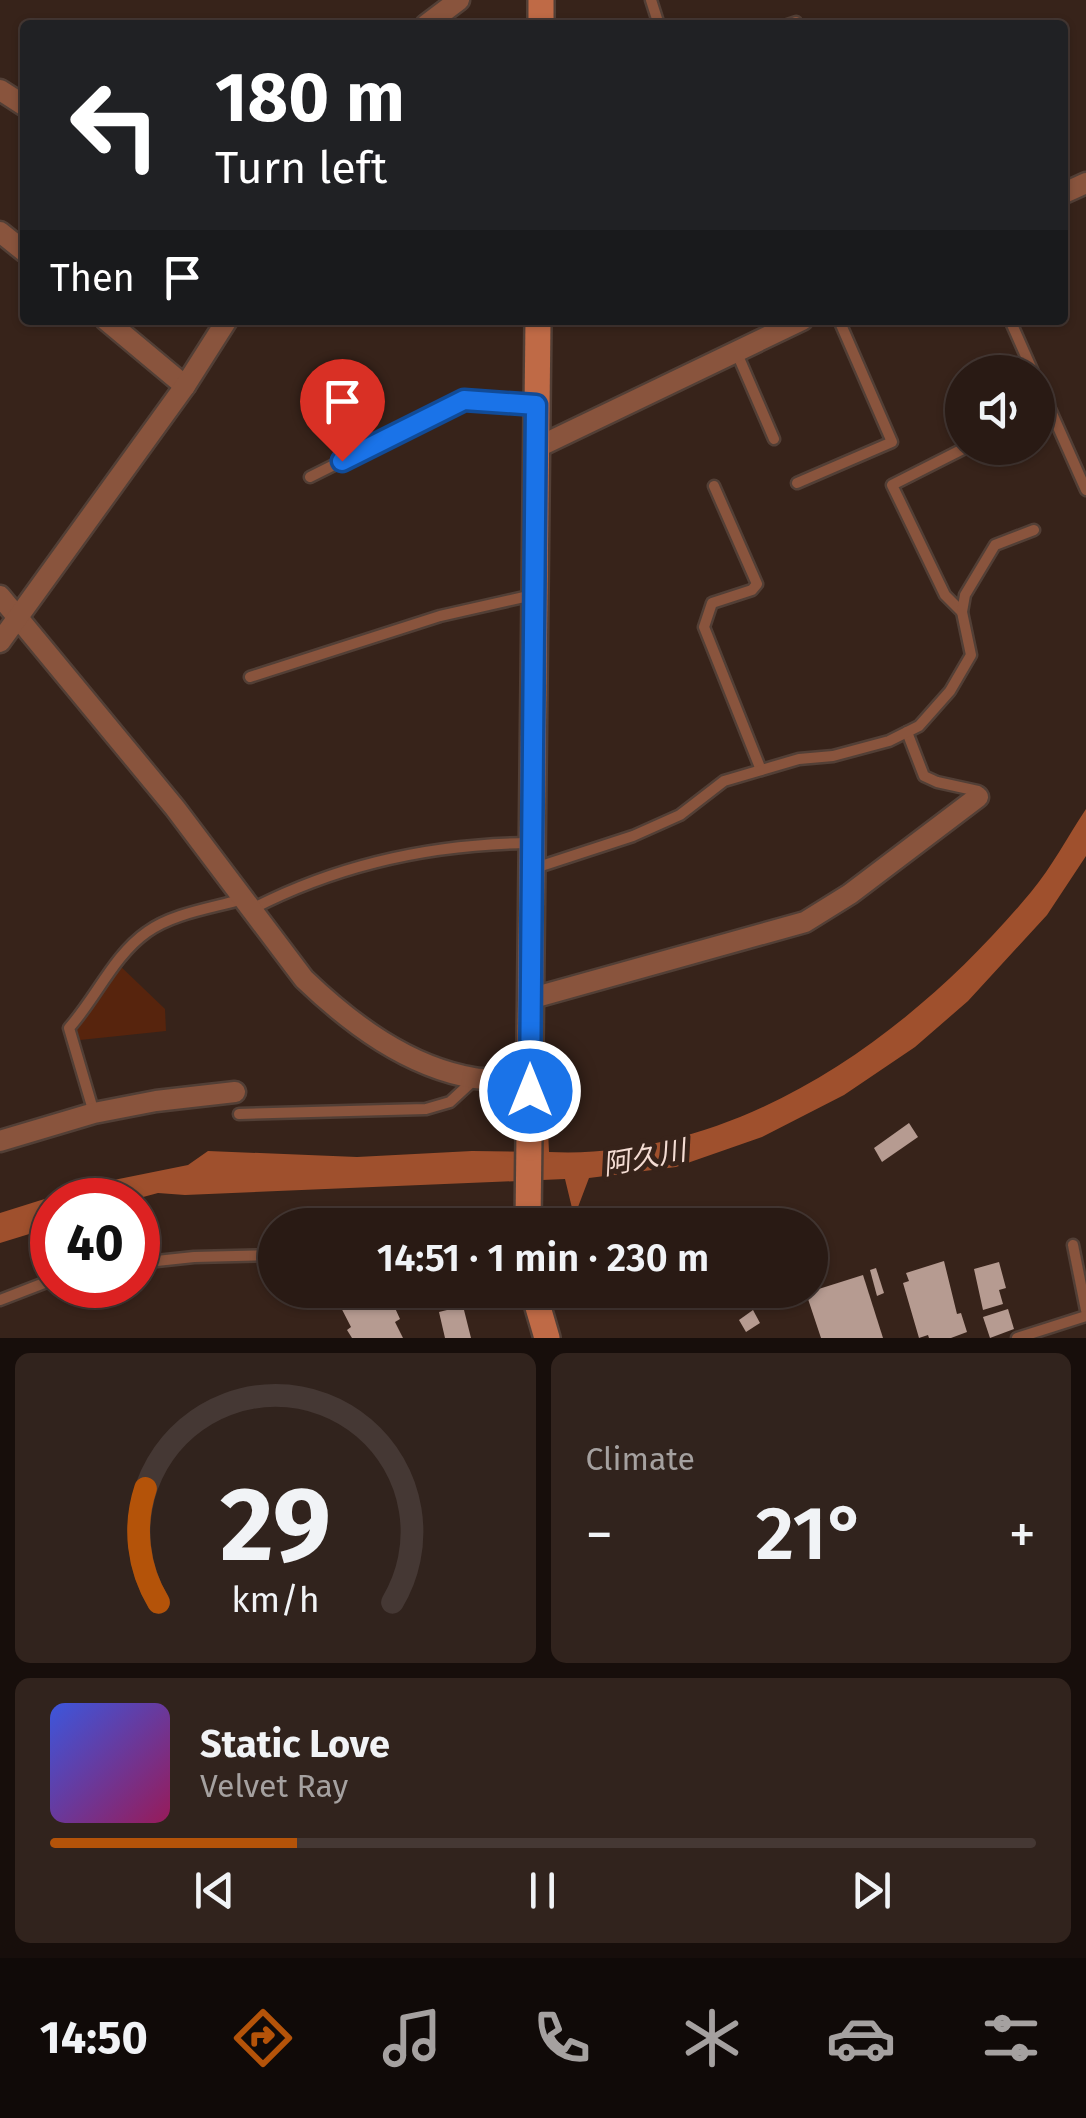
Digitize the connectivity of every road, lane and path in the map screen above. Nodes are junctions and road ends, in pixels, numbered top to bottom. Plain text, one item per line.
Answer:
1 (459, 0) edge
2 (433, 20) edge
3 (0, 232) edge
4 (20, 248) edge
5 (112, 325) edge
6 (224, 325) edge
7 (538, 325) edge
8 (791, 325) edge
9 (841, 325) edge
10 (1012, 325) edge
11 (736, 351) junction
12 (1025, 355) edge
13 (185, 386) junction
14 (536, 405) junction
15 (1055, 431) edge
16 (774, 439) dead end
17 (536, 448) junction
18 (945, 458) edge
19 (310, 478) dead end
20 (797, 483) dead end
21 (714, 486) dead end
22 (1086, 490) edge
23 (1034, 530) dead end
24 (534, 595) junction
25 (0, 596) edge
26 (962, 612) junction
27 (19, 618) junction
28 (0, 642) edge
29 (250, 677) dead end
30 (907, 732) junction
31 (762, 770) junction
32 (978, 797) joint
33 (532, 843) junction
34 (531, 870) junction
35 (248, 904) junction
36 (529, 999) junction
37 (476, 1078) junction
38 (530, 1084) junction
39 (235, 1092) dead end
40 (94, 1113) junction
41 (239, 1114) dead end
42 (0, 1141) edge
43 (528, 1208) edge
44 (1072, 1244) dead end
45 (258, 1256) edge
46 (160, 1262) edge
47 (30, 1288) edge
48 (0, 1300) edge
49 (538, 1308) edge
50 (1086, 1313) edge
51 (547, 1338) edge
52 (1017, 1338) edge

1 - 2 street
3 - 4 street
5 - 13 street
6 - 13 street
7 - 14 street
8 - 11 street
9 - 20 lane
10 - 12 lane
11 - 16 lane
11 - 17 street
13 - 27 street
14 - 17 street
14 - 19 lane
15 - 22 lane
17 - 24 street
18 - 26 lane
21 - 31 lane
23 - 26 lane
24 - 29 lane
24 - 33 street
25 - 27 street
26 - 30 lane
27 - 28 street
27 - 35 street
30 - 31 lane
30 - 32 lane
31 - 34 lane
32 - 36 street
33 - 34 street
33 - 35 lane
34 - 36 street
35 - 37 street
35 - 40 lane
36 - 38 street
37 - 38 street
37 - 41 lane
38 - 43 street
39 - 40 street
40 - 42 street
44 - 50 lane
45 - 46 lane
47 - 48 lane
49 - 51 street
50 - 52 lane

